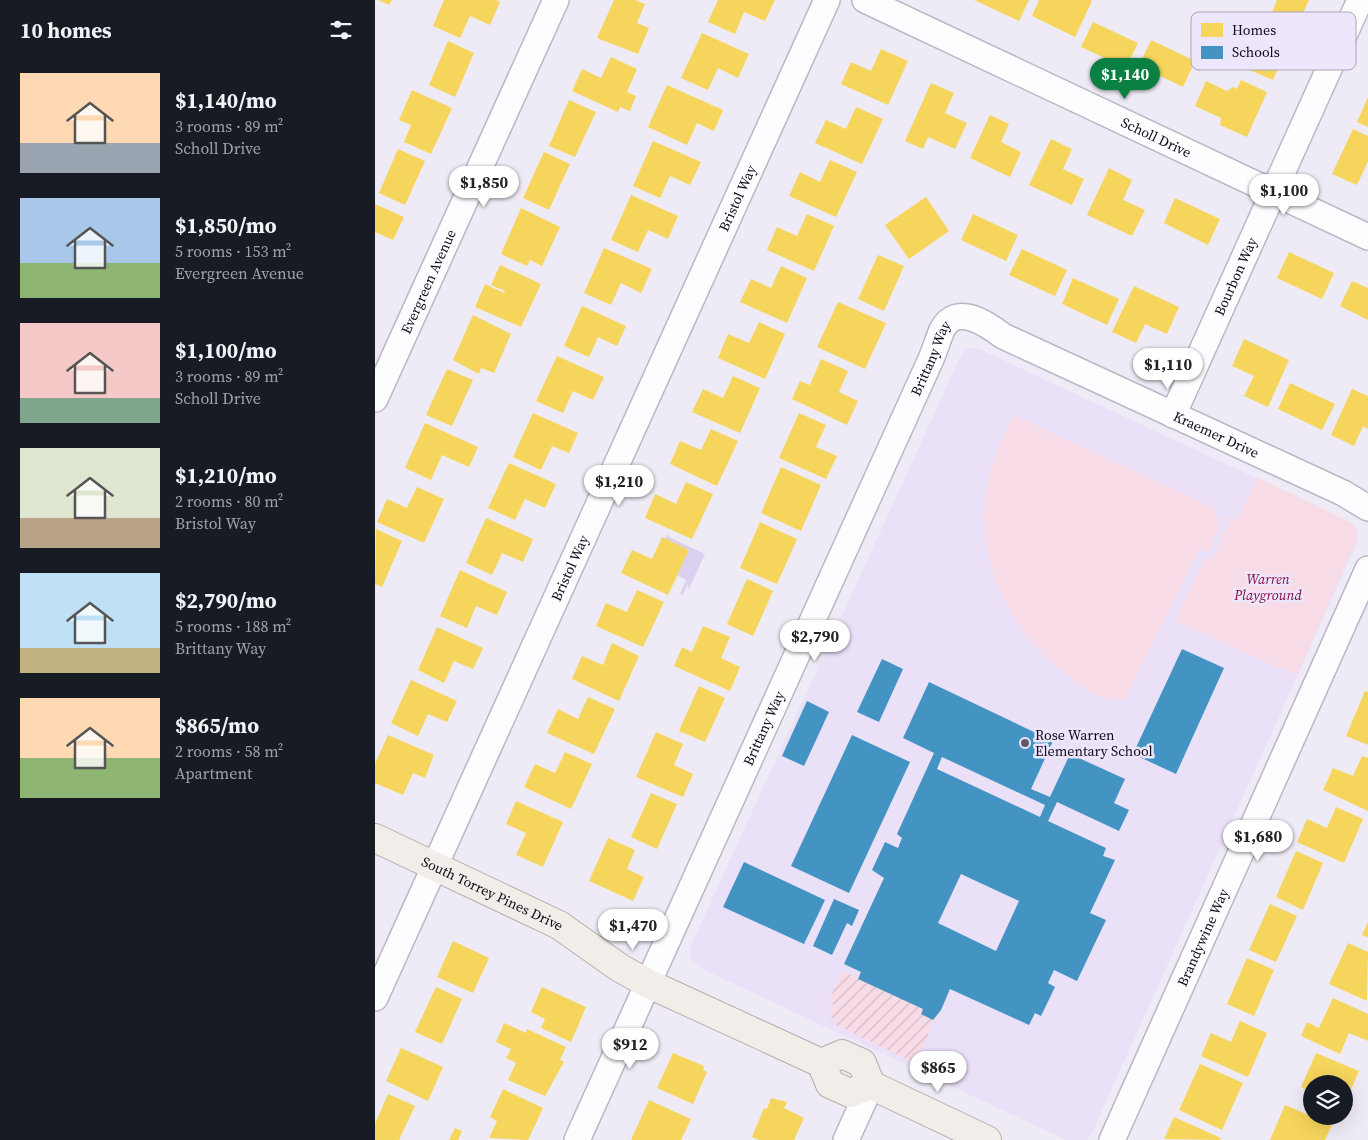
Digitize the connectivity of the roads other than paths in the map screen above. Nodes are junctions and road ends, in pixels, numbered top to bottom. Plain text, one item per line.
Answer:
1 (556, 0) edge
2 (827, 0) edge
3 (865, 0) edge
4 (1360, 0) edge
5 (1355, 12) edge
6 (1328, 70) edge
7 (1273, 192) junction
8 (1368, 237) edge
9 (955, 318) joint
10 (375, 399) edge
11 (1173, 415) junction
12 (1368, 508) edge
13 (1368, 569) edge
14 (375, 838) edge
15 (434, 866) junction
16 (647, 983) junction
17 (375, 998) edge
18 (871, 1085) junction
19 (577, 1140) edge
20 (846, 1140) edge
21 (987, 1140) edge
22 (1112, 1140) edge

1 - 10 street, Evergreen Avenue
2 - 15 street, Bristol Way
3 - 7 street, Scholl Drive
4 - 5 street, Bourbon Way
6 - 7 street, Bourbon Way
7 - 8 street, Scholl Drive
7 - 11 street, Bourbon Way
9 - 11 street, Kraemer Drive
9 - 16 street, Brittany Way
11 - 12 street, Kraemer Drive
13 - 22 street, Brandywine Way
14 - 15 main road, South Torrey Pines Drive
15 - 16 main road, South Torrey Pines Drive
15 - 17 street, Bristol Way
16 - 18 main road, South Torrey Pines Drive
16 - 19 street, Brittany Way
18 - 20 street
18 - 21 main road

